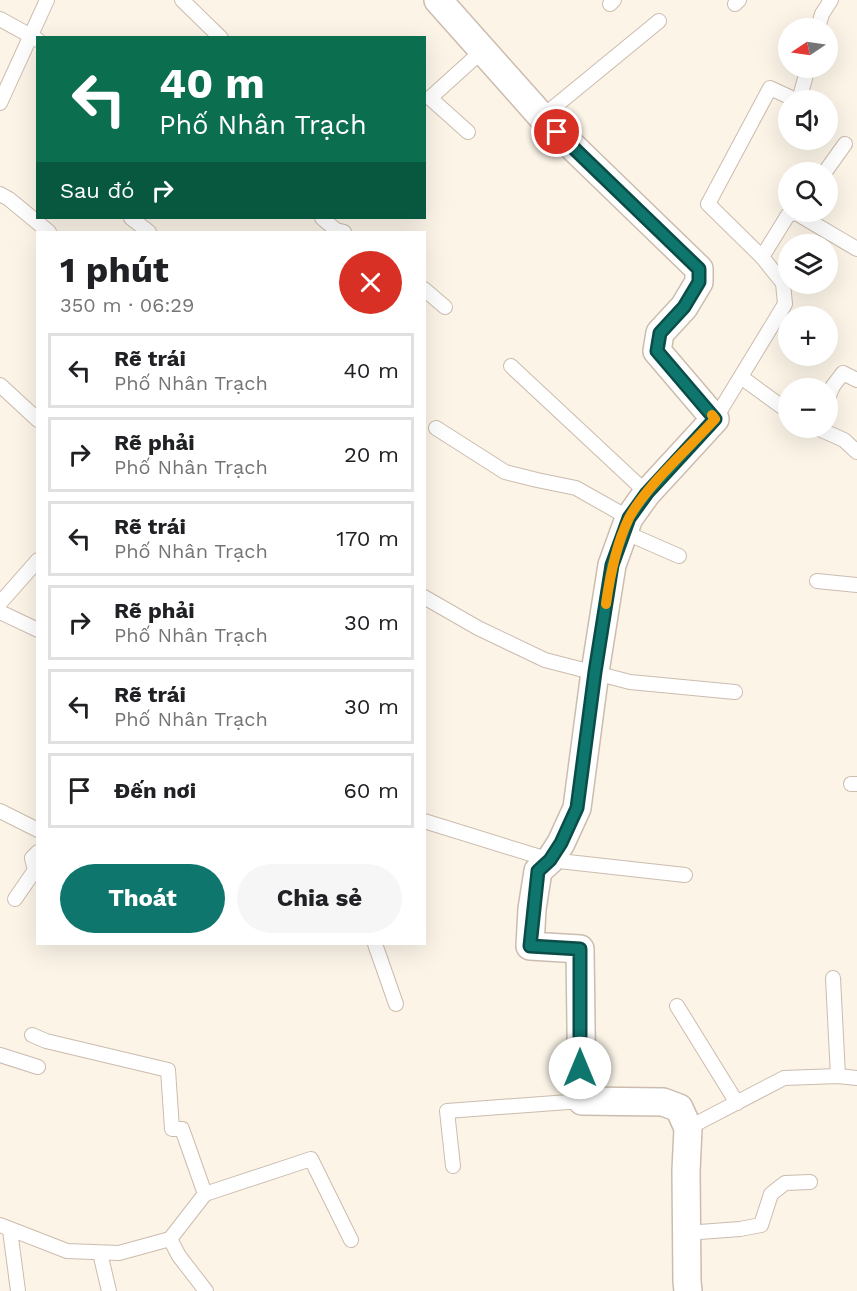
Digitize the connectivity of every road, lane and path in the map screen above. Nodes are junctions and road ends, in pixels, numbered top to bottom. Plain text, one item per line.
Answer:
1 (47, 0) edge
2 (182, 0) edge
3 (438, 0) edge
4 (831, 0) edge
5 (821, 18) edge
6 (0, 19) edge
7 (659, 21) dead end
8 (219, 36) edge
9 (34, 38) edge
10 (482, 51) junction
11 (778, 92) edge
12 (0, 103) edge
13 (542, 117) junction
14 (468, 132) dead end
15 (845, 144) dead end
16 (832, 162) edge
17 (0, 194) edge
18 (131, 219) edge
19 (323, 219) edge
20 (784, 222) edge
21 (813, 222) edge
22 (48, 231) edge
23 (148, 231) edge
24 (337, 231) edge
25 (857, 249) edge
26 (762, 257) junction
27 (426, 291) edge
28 (445, 308) dead end
29 (511, 366) dead end
30 (741, 377) junction
31 (838, 380) edge
32 (857, 380) edge
33 (0, 385) edge
34 (778, 404) edge
35 (36, 418) edge
36 (715, 419) junction
37 (436, 428) dead end
38 (838, 437) edge
39 (857, 452) edge
40 (647, 493) junction
41 (627, 525) junction
42 (679, 556) dead end
43 (36, 562) edge
44 (817, 581) dead end
45 (857, 585) edge
46 (426, 598) edge
47 (0, 603) edge
48 (0, 612) edge
49 (36, 629) edge
50 (595, 672) junction
51 (735, 692) dead end
52 (0, 810) edge
53 (426, 822) edge
54 (36, 829) edge
55 (36, 854) edge
56 (550, 860) junction
57 (685, 876) dead end
58 (15, 899) dead end
59 (375, 945) edge
60 (833, 978) dead end
61 (396, 1004) dead end
62 (677, 1006) dead end
63 (32, 1035) dead end
64 (0, 1055) edge
65 (38, 1067) dead end
66 (838, 1076) junction
67 (857, 1078) edge
68 (582, 1101) junction
69 (737, 1103) junction
70 (688, 1128) junction
71 (453, 1166) dead end
72 (810, 1182) dead end
73 (205, 1194) junction
74 (5, 1228) edge
75 (686, 1233) junction
76 (170, 1239) junction
77 (351, 1240) dead end
78 (100, 1253) junction
79 (18, 1291) edge
80 (109, 1291) edge
81 (206, 1291) edge
82 (688, 1291) edge

1 - 9 lane
2 - 8 lane
3 - 10 street
4 - 5 lane
6 - 9 lane
7 - 13 lane
9 - 12 lane
10 - 13 street
10 - 14 lane
11 - 26 lane
13 - 36 street
15 - 16 lane
17 - 22 lane
18 - 23 lane
19 - 24 lane
20 - 26 lane
21 - 25 lane
26 - 30 lane
27 - 28 lane
29 - 40 lane
30 - 34 lane
30 - 36 lane
31 - 32 lane
33 - 35 lane
36 - 40 street
37 - 41 lane
38 - 39 lane
40 - 41 street
41 - 42 lane
41 - 50 street
43 - 47 lane
44 - 45 lane
46 - 50 lane
48 - 49 lane
50 - 51 lane
50 - 56 street
52 - 54 lane
53 - 56 lane
55 - 58 lane
56 - 57 lane
56 - 68 street
59 - 61 lane
60 - 66 lane
62 - 69 lane
63 - 73 lane
64 - 65 lane
66 - 67 lane
66 - 69 lane
68 - 70 street
68 - 71 lane
69 - 70 lane
70 - 75 street
72 - 75 lane
73 - 76 lane
73 - 77 lane
74 - 78 lane
74 - 79 lane
75 - 82 street
76 - 78 lane
76 - 81 lane
78 - 80 lane

